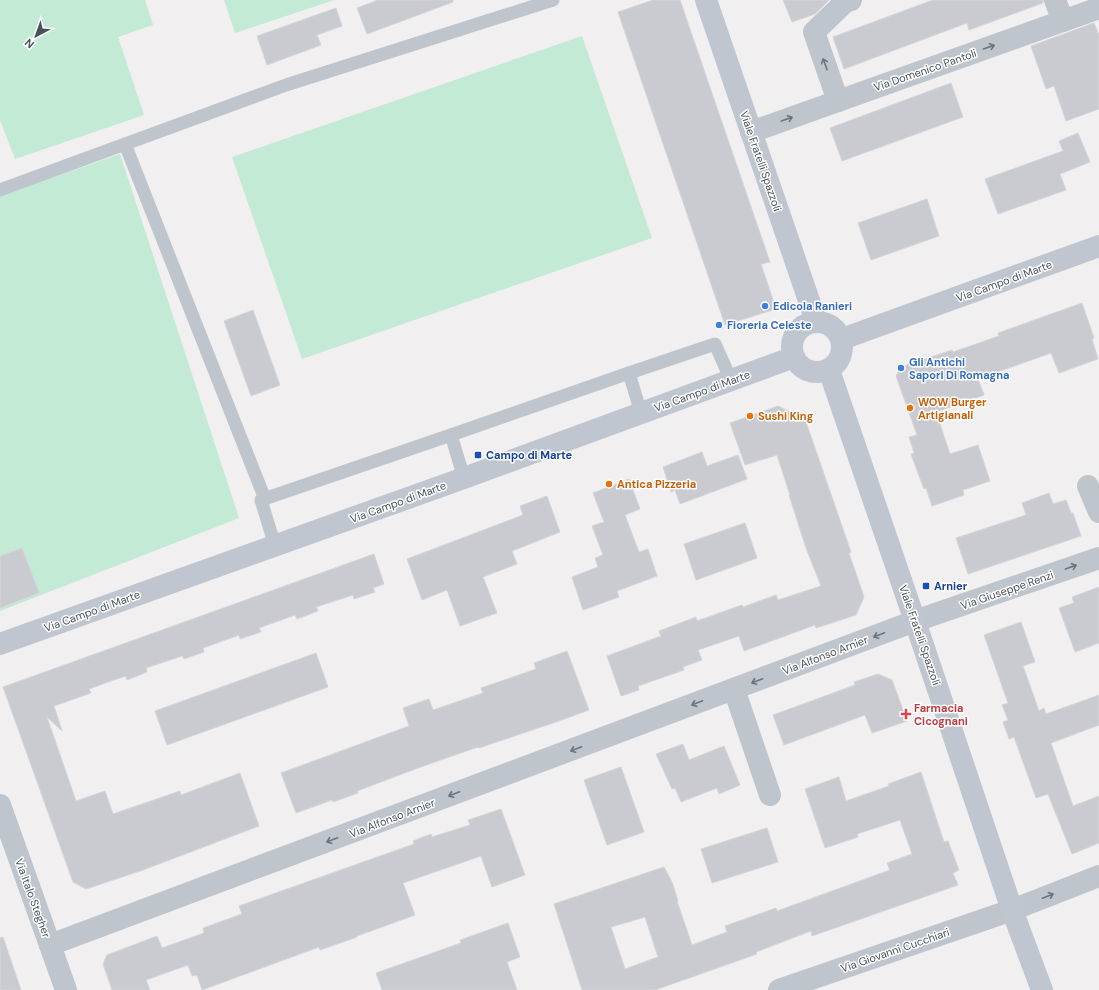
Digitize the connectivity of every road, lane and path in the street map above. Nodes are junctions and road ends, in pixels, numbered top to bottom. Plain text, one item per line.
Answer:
1 (553, 0) edge
2 (706, 0) edge
3 (1055, 0) edge
4 (847, 1) edge
5 (1099, 8) edge
6 (1063, 22) junction
7 (838, 101) junction
8 (751, 132) junction
9 (125, 144) junction
10 (0, 190) edge
11 (1099, 246) edge
12 (816, 321) junction
13 (842, 339) junction
14 (794, 357) junction
15 (829, 370) junction
16 (629, 373) junction
17 (731, 380) junction
18 (642, 413) junction
19 (451, 436) junction
20 (464, 478) junction
21 (1088, 486) dead end
22 (265, 499) junction
23 (1099, 512) edge
24 (275, 546) junction
25 (1099, 558) edge
26 (915, 621) junction
27 (0, 644) edge
28 (734, 690) junction
29 (770, 795) dead end
30 (0, 805) edge
31 (1099, 876) edge
32 (1012, 910) junction
33 (50, 945) junction
34 (66, 990) edge
35 (779, 990) edge
36 (1042, 990) edge

1 - 9 lane
2 - 8 main road, Viale Fratelli Spazzoli
3 - 6 street
7 -> 4 street
5 - 6 street, Via Domenico Pantoli
7 -> 6 street, Via Domenico Pantoli
8 -> 7 street, Via Domenico Pantoli
8 - 12 main road, Viale Fratelli Spazzoli
9 - 10 lane
9 - 22 lane
11 - 13 main road, Via Campo di Marte
12 - 13 main road
12 - 14 main road
13 - 15 main road
14 - 15 main road
14 - 17 main road, Via Campo di Marte
15 - 26 main road, Viale Fratelli Spazzoli
16 - 17 lane
16 - 18 lane
16 - 19 lane
17 - 18 main road, Via Campo di Marte
18 - 20 main road, Via Campo di Marte
19 - 20 lane
19 - 22 lane
20 - 24 main road, Via Campo di Marte
21 - 23 street
22 - 24 lane
24 - 27 main road, Via Campo di Marte
26 -> 25 street, Via Giuseppe Renzi
26 -> 28 street, Via Alfonso Arnier
26 - 32 main road, Viale Fratelli Spazzoli
28 - 29 street
28 -> 33 street, Via Alfonso Arnier
30 - 33 street, Via Italo Stegher
32 -> 31 street, Via Giovanni Cucchiari
32 - 35 street, Via Giovanni Cucchiari
32 - 36 main road, Viale Fratelli Spazzoli
33 - 34 street, Via Italo Stegher

